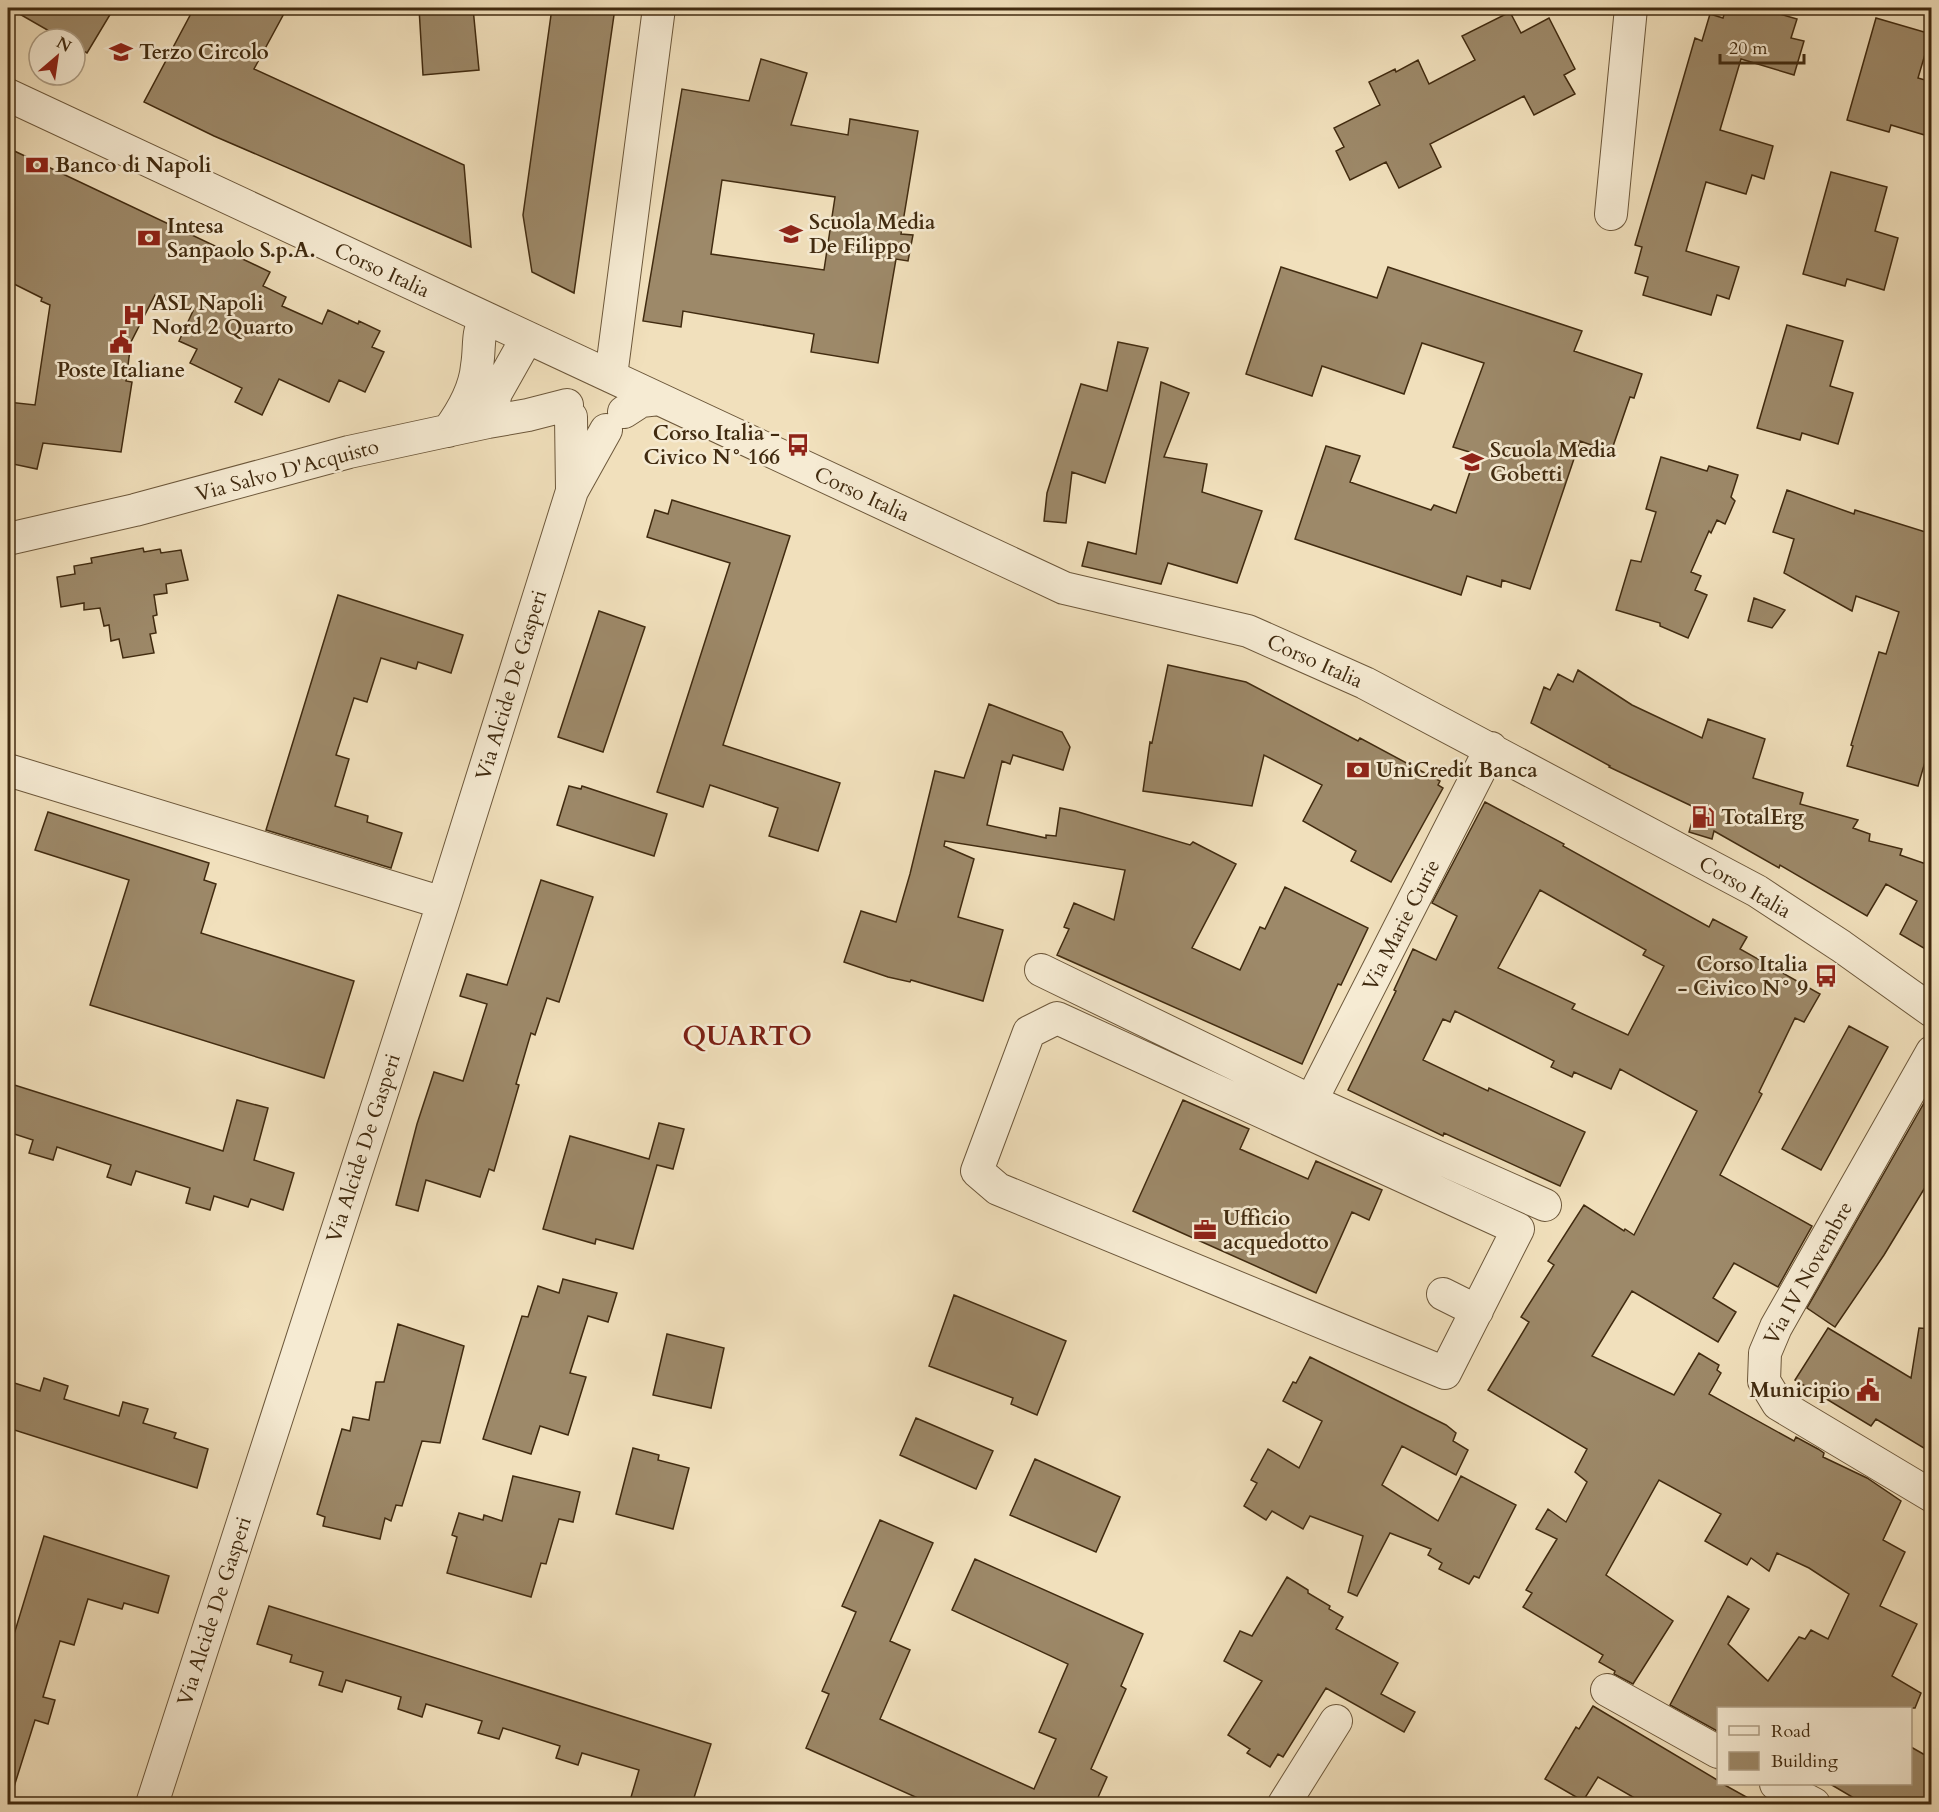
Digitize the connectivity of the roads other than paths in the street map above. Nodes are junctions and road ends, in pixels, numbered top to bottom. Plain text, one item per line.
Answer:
1 (659, 8) edge
2 (1631, 8) edge
3 (8, 95) edge
4 (1611, 214) dead end
5 (484, 319) junction
6 (527, 338) junction
7 (611, 376) junction
8 (659, 399) junction
9 (569, 411) junction
10 (615, 421) junction
11 (488, 422) junction
12 (448, 431) junction
13 (572, 491) junction
14 (8, 539) edge
15 (1491, 748) junction
16 (8, 770) edge
17 (443, 903) junction
18 (1041, 970) dead end
19 (1932, 1011) edge
20 (1932, 1052) edge
21 (1305, 1114) junction
22 (1545, 1205) dead end
23 (1443, 1294) dead end
24 (1477, 1311) junction
25 (1932, 1496) edge
26 (1606, 1690) dead end
27 (1336, 1721) dead end
28 (1717, 1751) edge
29 (1778, 1785) edge
30 (152, 1804) edge
31 (1284, 1804) edge
32 (1814, 1804) edge

1 - 7 street
2 - 4 street
3 - 5 street, Corso Italia
5 - 6 street, Corso Italia
5 - 12 street
6 - 7 street, Corso Italia
6 - 11 street
7 - 8 street, Corso Italia
7 - 9 street
7 - 10 street
8 - 10 street
8 - 15 street, Corso Italia
9 - 10 street
9 - 11 street, Via Salvo D'Acquisto
9 - 13 street, Via Alcide De Gasperi
10 - 13 street, Via Alcide De Gasperi
11 - 12 street, Via Salvo D'Acquisto
12 - 14 street, Via Salvo D'Acquisto
13 - 17 street, Via Alcide De Gasperi
15 - 19 street, Corso Italia
15 - 21 street, Via Marie Curie
16 - 17 street
17 - 30 street, Via Alcide De Gasperi
18 - 21 street
20 - 25 street, Via IV Novembre
21 - 22 street
21 - 24 street
21 - 24 street
23 - 24 street
26 - 28 street
27 - 31 street
29 - 32 street

